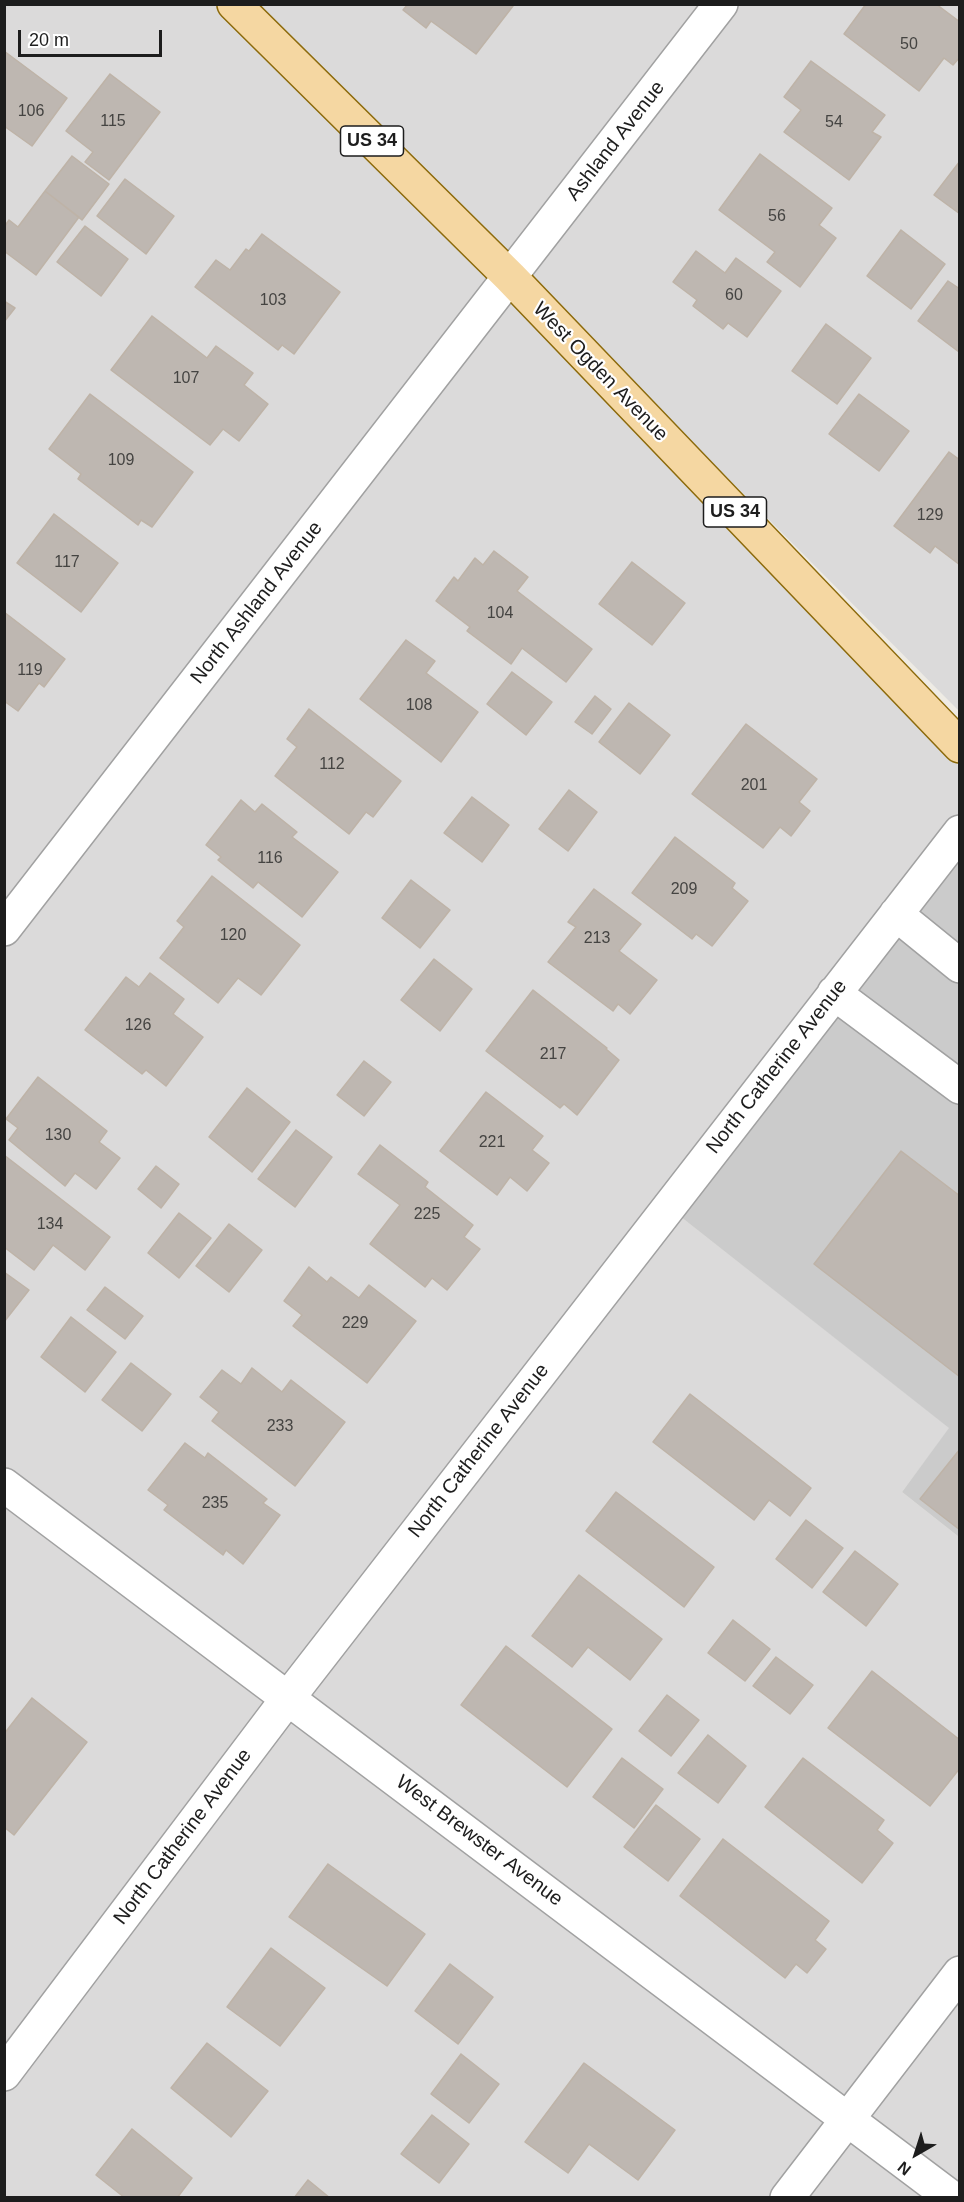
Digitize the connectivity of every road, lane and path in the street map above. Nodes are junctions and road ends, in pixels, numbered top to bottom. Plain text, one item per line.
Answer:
1 (234, 4) edge
2 (722, 4) edge
3 (510, 277) junction
4 (960, 746) edge
5 (960, 832) edge
6 (896, 914) junction
7 (4, 929) edge
8 (960, 966) edge
9 (834, 993) junction
10 (960, 1087) edge
11 (4, 1485) edge
12 (288, 1698) junction
13 (960, 1972) edge
14 (4, 2074) edge
15 (848, 2118) junction
16 (787, 2198) edge
17 (952, 2198) edge

1 - 3 main road, West Ogden Avenue / US 34
2 - 3 street, Ashland Avenue
3 - 4 main road, West Ogden Avenue / US 34
3 - 7 street, North Ashland Avenue
5 - 6 street, North Catherine Avenue
6 - 8 street
6 - 9 street, North Catherine Avenue
9 - 10 street
9 - 12 street, North Catherine Avenue
11 - 12 street, West Brewster Avenue
12 - 14 street, North Catherine Avenue
12 - 15 street, West Brewster Avenue
13 - 15 street
15 - 16 street
15 - 17 street, West Brewster Avenue

